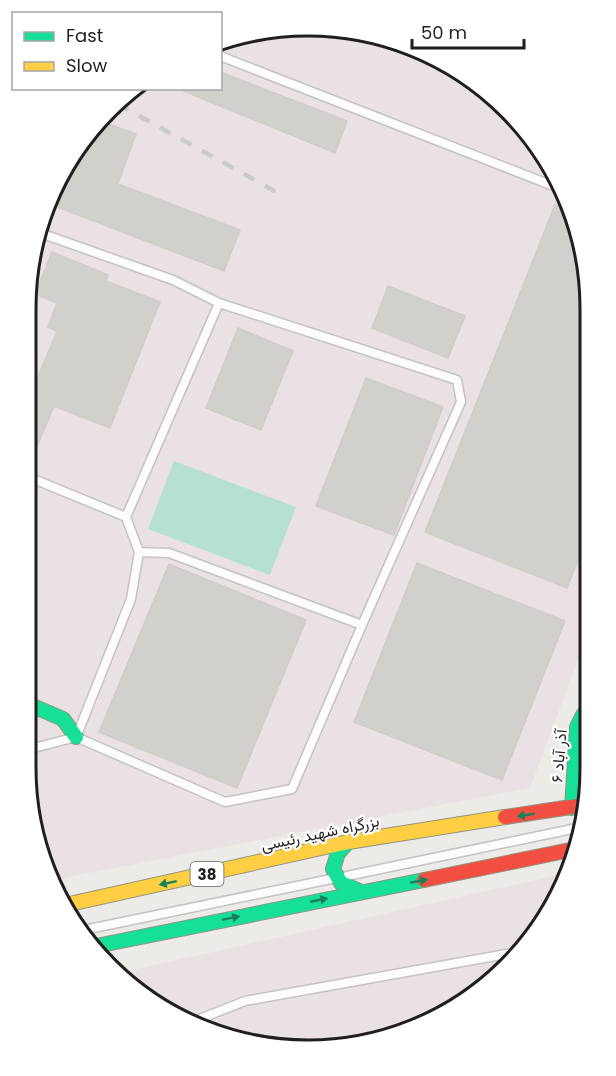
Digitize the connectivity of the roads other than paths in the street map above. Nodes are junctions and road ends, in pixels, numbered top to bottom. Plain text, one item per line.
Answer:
1 (222, 57) edge
2 (550, 185) edge
3 (46, 235) edge
4 (219, 303) junction
5 (36, 480) edge
6 (126, 517) junction
7 (138, 552) junction
8 (362, 625) junction
9 (36, 707) edge
10 (580, 721) edge
11 (76, 736) junction
12 (36, 747) edge
13 (578, 804) edge
14 (578, 806) edge
15 (573, 829) edge
16 (348, 842) junction
17 (567, 851) edge
18 (260, 862) junction
19 (362, 892) junction
20 (72, 904) edge
21 (277, 908) junction
22 (89, 929) edge
23 (101, 945) edge
24 (506, 954) edge
25 (202, 1018) edge

1 - 2 lane
3 - 4 lane
4 - 6 lane
4 - 8 lane
5 - 6 lane
6 - 7 lane
7 - 8 lane
7 - 11 lane
8 - 11 lane
9 - 11 main road
10 - 13 main road, آذر آباد ۶
11 - 12 lane
14 -> 16 main road, بزرگراه شهید رئیسی / 38
15 - 22 lane
16 - 18 main road, بزرگراه شهید رئیسی / 38
16 - 19 main road
19 -> 17 main road
18 -> 20 main road, بزرگراه شهید رئیسی / 38
18 - 21 main road
21 -> 19 main road
23 -> 21 main road
24 - 25 lane

